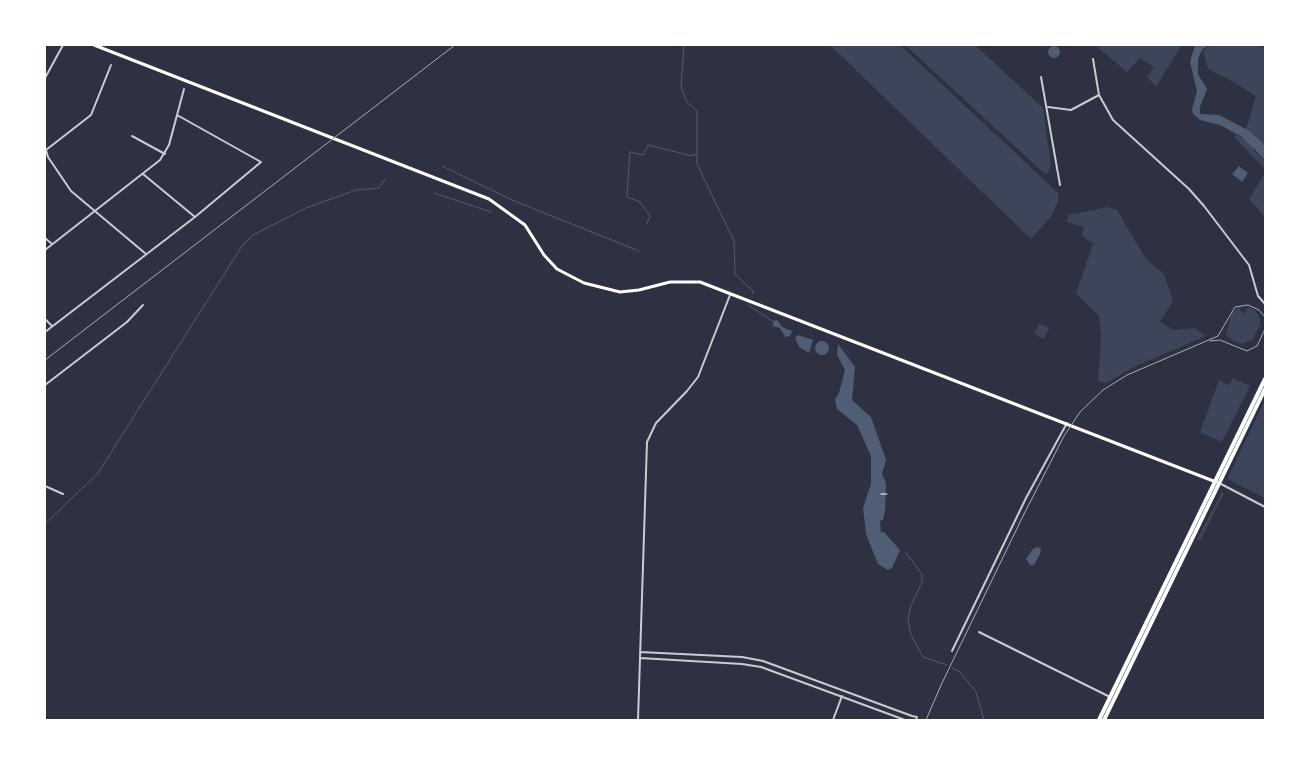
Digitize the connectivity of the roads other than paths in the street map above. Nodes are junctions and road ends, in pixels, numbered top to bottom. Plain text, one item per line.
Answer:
1 (94, 45) edge
2 (63, 46) edge
3 (1093, 59) dead end
4 (111, 65) dead end
5 (1041, 77) dead end
6 (45, 78) edge
7 (184, 89) dead end
8 (1099, 94) junction
9 (1048, 107) junction
10 (177, 115) junction
11 (132, 136) dead end
12 (165, 154) junction
13 (143, 174) junction
14 (1060, 185) dead end
15 (94, 211) junction
16 (195, 217) junction
17 (45, 238) edge
18 (52, 244) junction
19 (45, 250) edge
20 (146, 254) junction
21 (730, 294) junction
22 (1265, 304) edge
23 (143, 305) dead end
24 (45, 319) edge
25 (52, 326) junction
26 (45, 332) edge
27 (1265, 379) edge
28 (45, 385) edge
29 (1265, 389) edge
30 (1067, 424) junction
31 (1217, 482) junction
32 (45, 486) edge
33 (63, 494) dead end
34 (1265, 507) edge
35 (979, 632) dead end
36 (952, 651) dead end
37 (640, 652) junction
38 (640, 658) junction
39 (842, 696) junction
40 (1110, 697) junction
41 (638, 720) edge
42 (834, 720) edge
43 (905, 720) edge
44 (916, 720) edge
45 (1099, 720) edge
46 (1104, 720) edge

1 - 21 main road
2 - 6 street
3 - 8 street
4 - 15 street
5 - 9 street
7 - 10 street
8 - 9 street
8 - 22 street
9 - 14 street
10 - 12 street
10 - 16 street
11 - 12 street
12 - 13 street
13 - 15 street
13 - 16 street
15 - 18 street
15 - 20 street
16 - 20 street
17 - 18 street
18 - 19 street
20 - 25 street
21 - 30 main road
21 - 37 street
23 - 28 street
24 - 25 street
25 - 26 street
27 - 31 main road
29 - 31 main road
30 - 31 main road
30 - 36 street
31 - 34 street
31 - 40 main road
31 - 46 main road
32 - 33 street
35 - 40 street
37 - 38 street
37 - 44 street
38 - 39 street
38 - 41 street
39 - 42 street
39 - 43 street
40 - 45 main road

